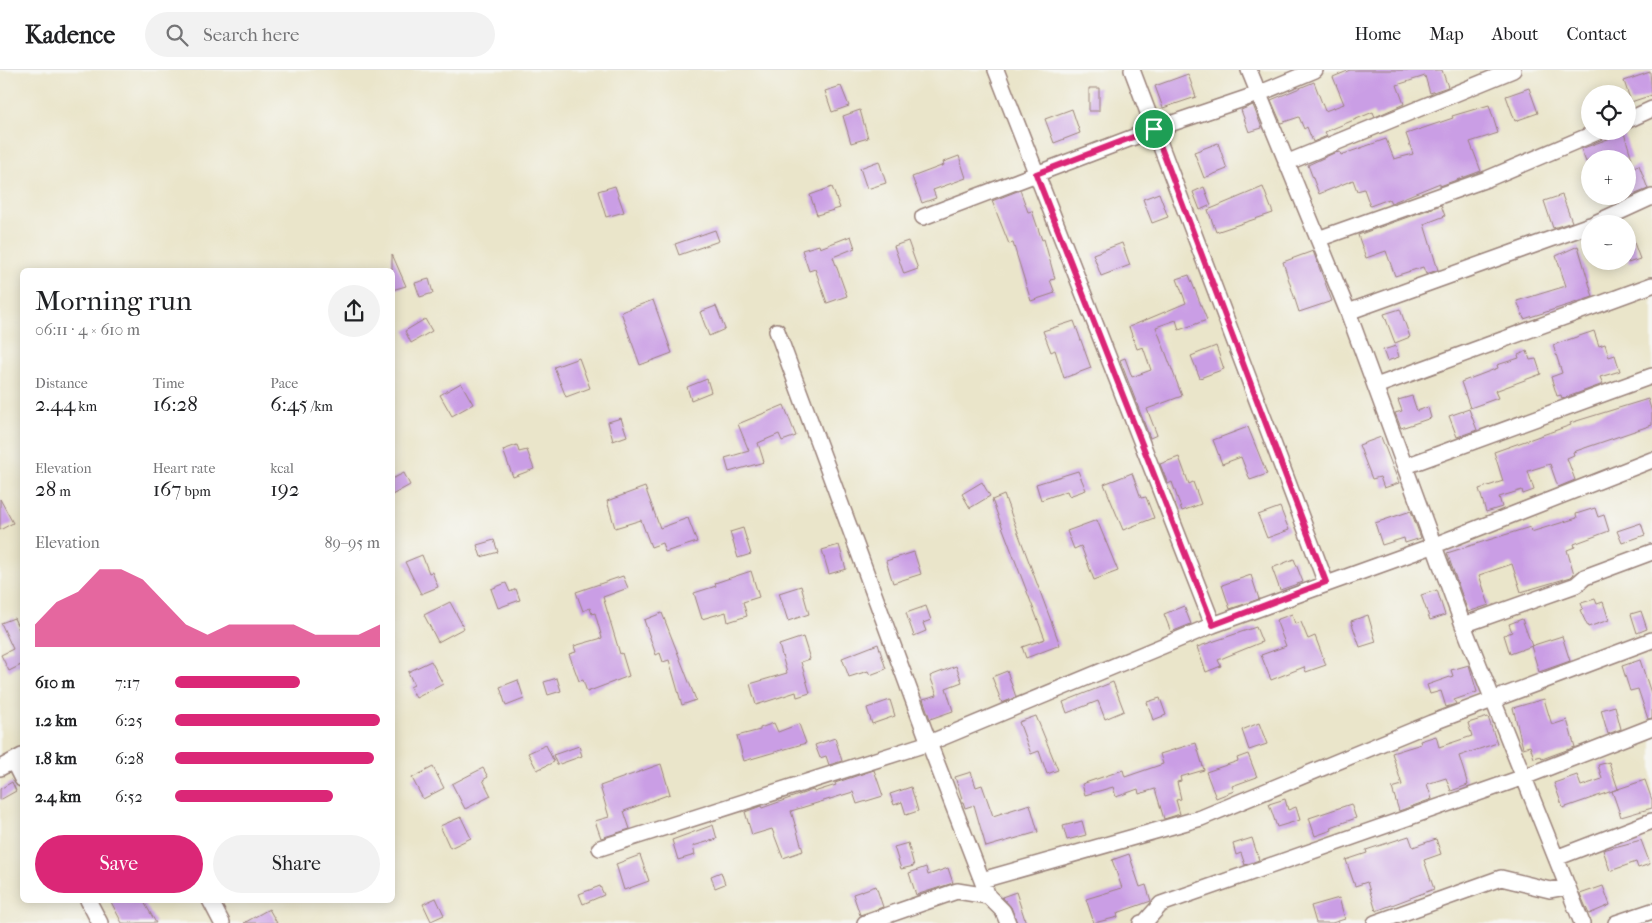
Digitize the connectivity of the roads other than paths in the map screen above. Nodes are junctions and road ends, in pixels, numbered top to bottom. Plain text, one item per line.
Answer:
1 (996, 70) edge
2 (1132, 70) edge
3 (1249, 70) edge
4 (1315, 70) edge
5 (1513, 70) edge
6 (1478, 76) edge
7 (1258, 94) junction
8 (1652, 109) edge
9 (1636, 116) edge
10 (1154, 129) junction
11 (1581, 139) edge
12 (1286, 163) junction
13 (1036, 174) junction
14 (1652, 197) edge
15 (1613, 215) edge
16 (923, 217) dead end
17 (1581, 229) edge
18 (1318, 239) junction
19 (1652, 285) edge
20 (1348, 312) junction
21 (777, 331) dead end
22 (1652, 376) edge
23 (1376, 386) junction
24 (1652, 460) edge
25 (1406, 466) junction
26 (1435, 544) junction
27 (1652, 552) edge
28 (1326, 582) junction
29 (1213, 625) junction
30 (1463, 625) junction
31 (1652, 640) edge
32 (1493, 701) junction
33 (1652, 727) edge
34 (929, 743) junction
35 (12, 761) edge
36 (20, 775) edge
37 (1524, 776) junction
38 (1652, 821) edge
39 (600, 848) dead end
40 (1556, 858) junction
41 (982, 880) junction
42 (1566, 887) junction
43 (988, 896) junction
44 (90, 903) edge
45 (212, 903) edge
46 (1652, 911) edge
47 (100, 923) edge
48 (222, 923) edge
49 (865, 923) edge
50 (1008, 923) edge
51 (1141, 923) edge
52 (1375, 923) edge
53 (1582, 923) edge
54 (1616, 923) edge

1 - 13 street
2 - 10 street
3 - 7 street
4 - 7 street
5 - 6 street
6 - 12 street
7 - 10 street
7 - 12 street
8 - 9 street
10 - 13 street
10 - 28 street
11 - 18 street
12 - 18 street
13 - 16 street
13 - 29 street
14 - 15 street
17 - 20 street
18 - 20 street
19 - 23 street
20 - 23 street
21 - 34 street
22 - 25 street
23 - 25 street
24 - 26 street
25 - 26 street
26 - 28 street
26 - 30 street
27 - 30 street
28 - 29 street
29 - 34 street
30 - 32 street
31 - 32 street
32 - 37 street
32 - 41 street
33 - 37 street
34 - 39 street
34 - 41 street
35 - 36 street
37 - 40 street
37 - 51 street
38 - 40 street
40 - 42 street
41 - 43 street
42 - 52 street
42 - 53 street
43 - 49 street
43 - 50 street
44 - 47 street
45 - 48 street
46 - 54 street

